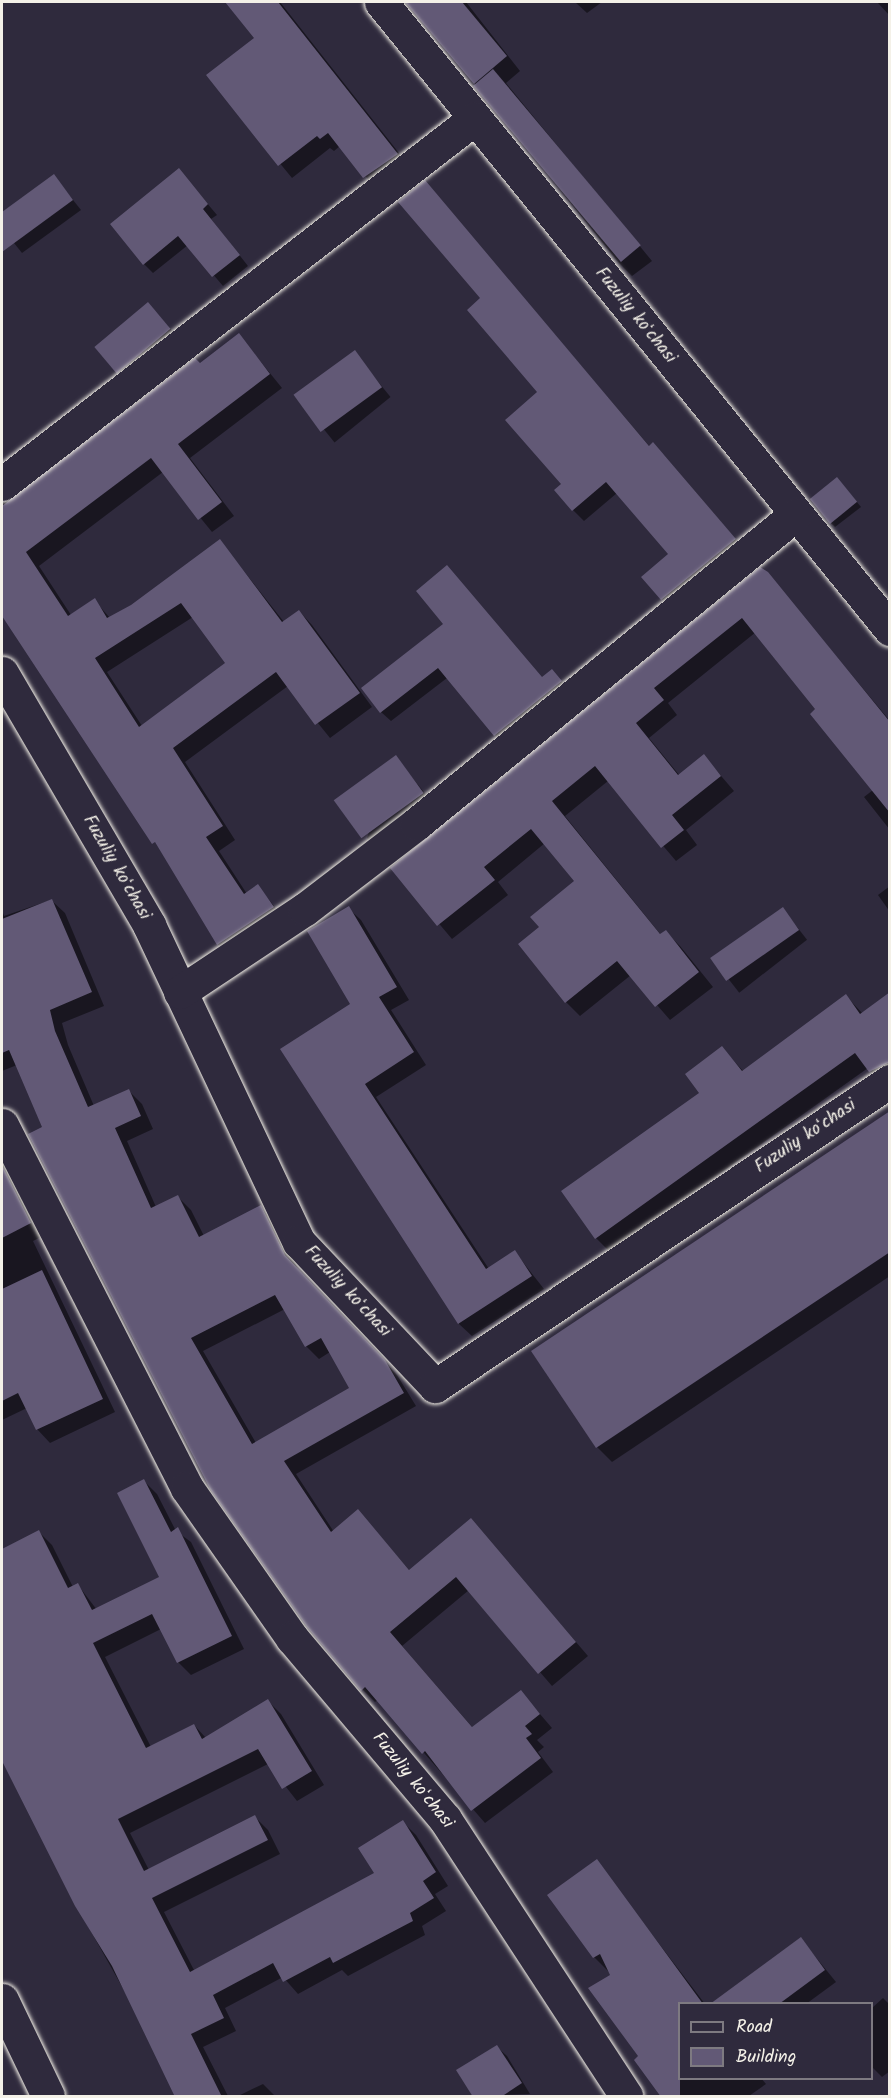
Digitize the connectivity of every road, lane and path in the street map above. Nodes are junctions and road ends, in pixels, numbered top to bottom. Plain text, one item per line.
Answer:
1 (381, 2) edge
2 (476, 118) junction
3 (2, 484) edge
4 (796, 514) junction
5 (890, 629) edge
6 (2, 673) edge
7 (180, 992) junction
8 (890, 1081) edge
9 (2, 1125) edge
10 (2, 2000) edge
11 (48, 2097) edge
12 (626, 2097) edge

1 - 2 street, Fuzuliy koʻchasi
2 - 3 street
2 - 4 street, Fuzuliy koʻchasi
4 - 5 street, Fuzuliy koʻchasi
4 - 7 street
6 - 7 street, Fuzuliy koʻchasi
7 - 8 street, Fuzuliy koʻchasi
9 - 12 street, Fuzuliy koʻchasi
10 - 11 street

